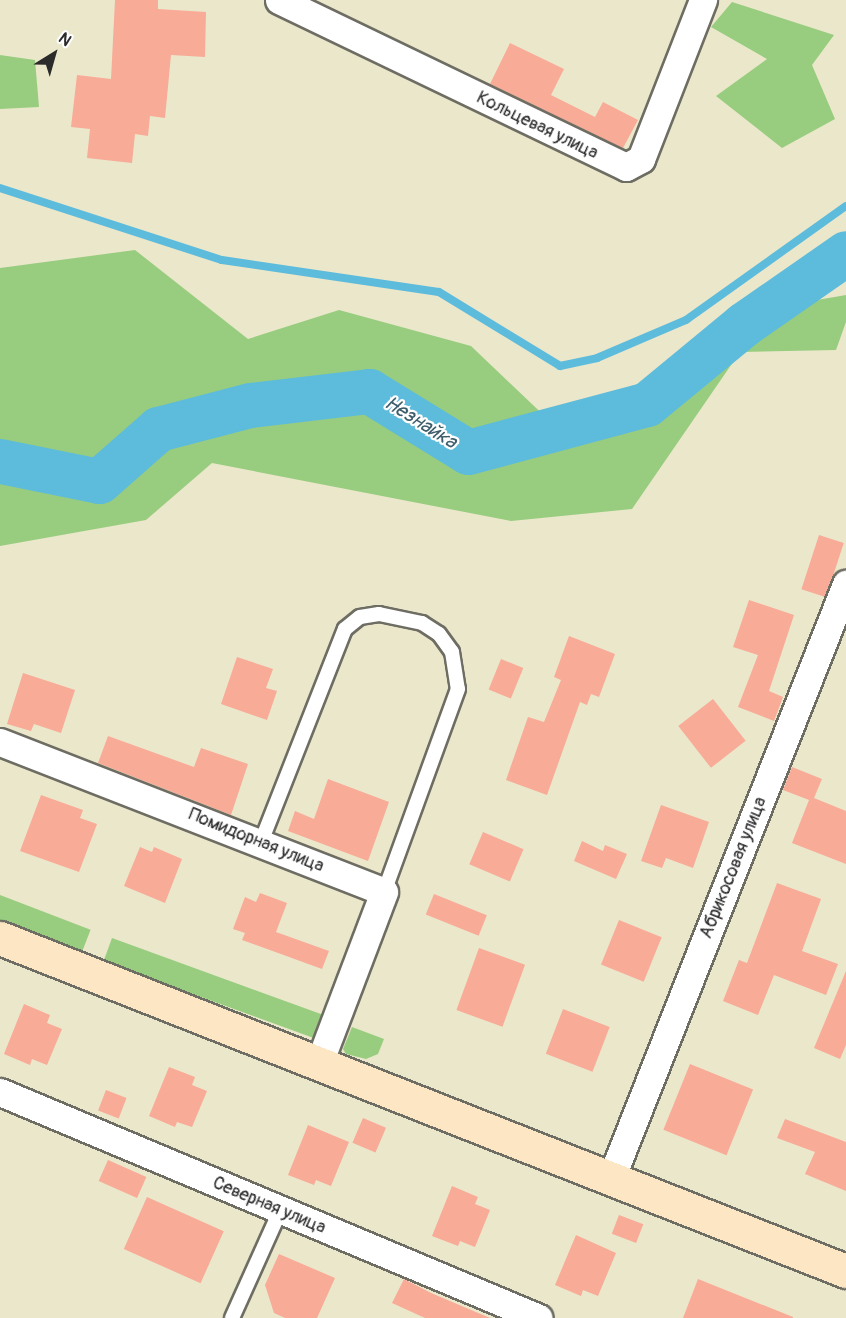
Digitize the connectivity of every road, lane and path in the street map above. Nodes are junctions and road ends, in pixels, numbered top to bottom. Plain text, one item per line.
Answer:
1 (279, 0) edge
2 (703, 0) edge
3 (846, 584) edge
4 (0, 742) edge
5 (261, 843) junction
6 (384, 892) junction
7 (0, 938) edge
8 (319, 1063) junction
9 (0, 1092) edge
10 (617, 1164) junction
11 (280, 1211) junction
12 (846, 1271) edge
13 (232, 1318) edge
14 (539, 1318) edge

1 - 2 street, Кольцевая улица
3 - 10 street, Абрикосовая улица
4 - 5 street, Помидорная улица
5 - 6 street, Помидорная улица
5 - 6 lane
6 - 8 street
7 - 8 street
8 - 10 street
9 - 11 street, Северная улица
10 - 12 street
11 - 13 lane
11 - 14 street, Северная улица

